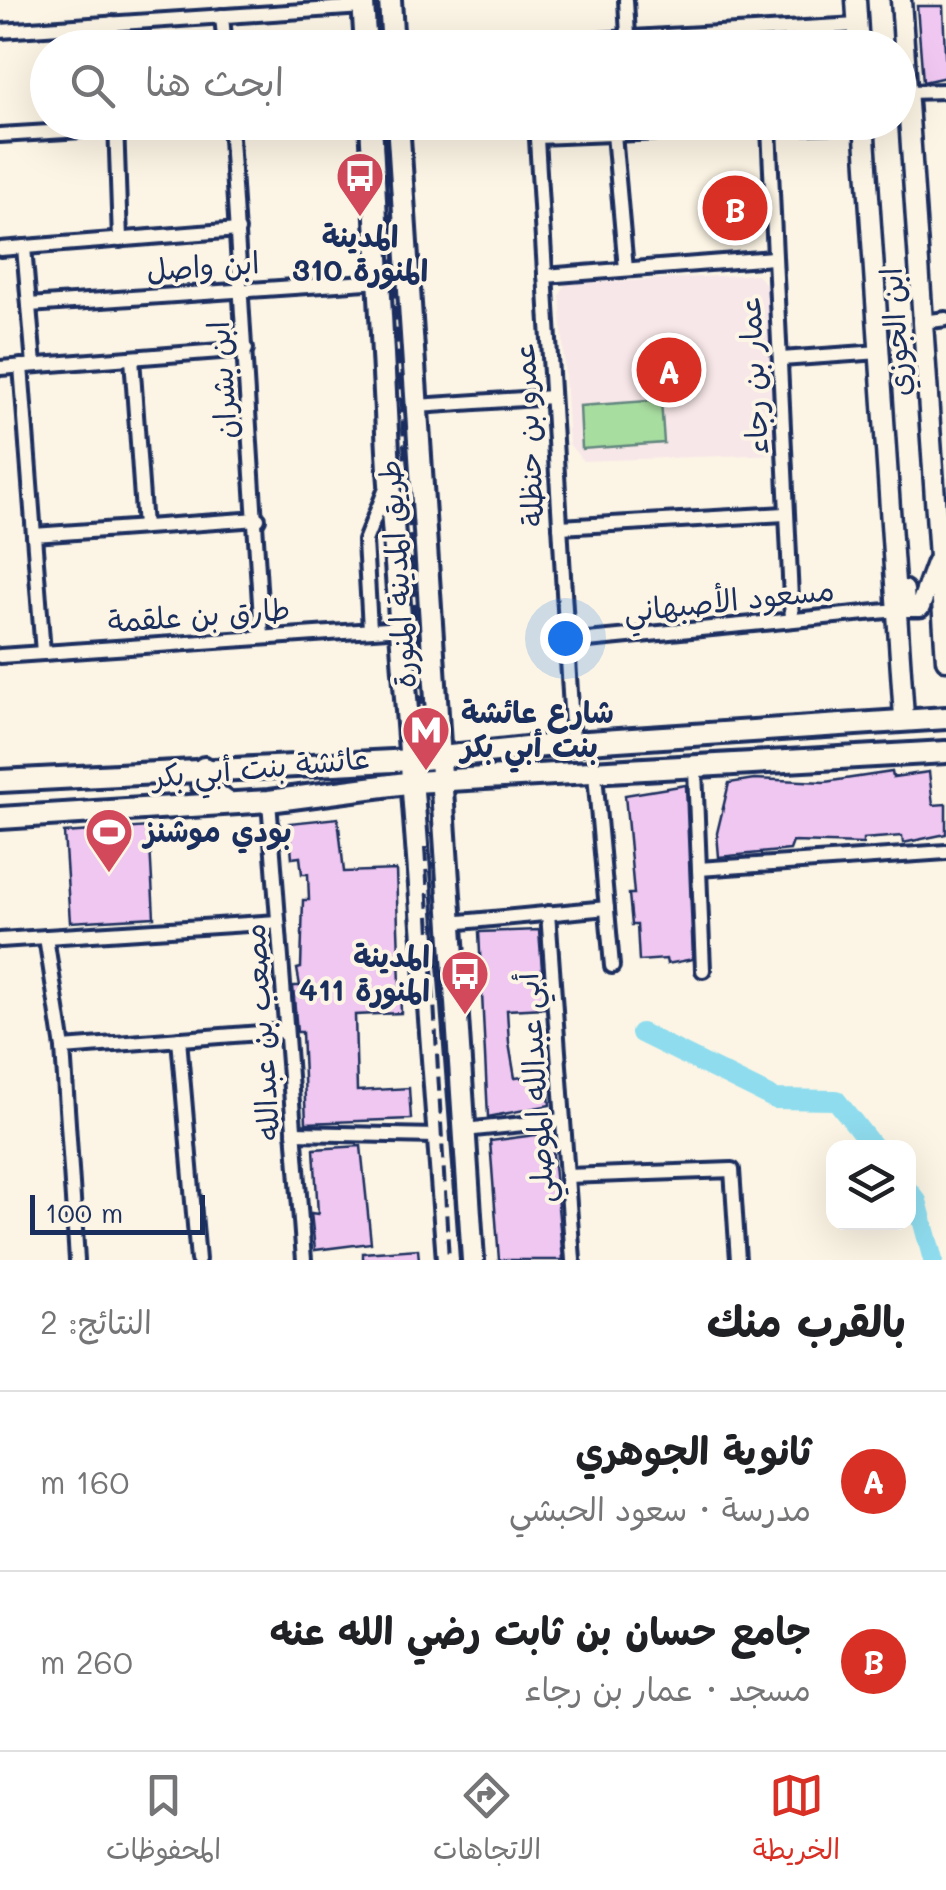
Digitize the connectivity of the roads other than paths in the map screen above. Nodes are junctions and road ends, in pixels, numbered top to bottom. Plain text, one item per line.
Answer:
1 (390, 0) edge
2 (626, 0) edge
3 (856, 0) edge
4 (901, 0) edge
5 (363, 4) edge
6 (222, 16) junction
7 (112, 23) junction
8 (858, 25) junction
9 (0, 30) edge
10 (112, 30) edge
11 (223, 30) edge
12 (365, 30) edge
13 (392, 30) edge
14 (628, 30) edge
15 (753, 30) edge
16 (858, 30) edge
17 (903, 30) edge
18 (946, 91) edge
19 (916, 92) edge
20 (30, 132) edge
21 (0, 135) edge
22 (117, 140) edge
23 (231, 140) edge
24 (371, 140) edge
25 (399, 140) edge
26 (536, 140) edge
27 (615, 140) edge
28 (769, 140) edge
29 (865, 140) edge
30 (910, 140) edge
31 (238, 230) junction
32 (120, 240) junction
33 (24, 248) junction
34 (0, 249) edge
35 (773, 258) junction
36 (626, 270) junction
37 (545, 276) junction
38 (381, 281) junction
39 (242, 288) junction
40 (29, 305) junction
41 (946, 320) edge
42 (923, 322) junction
43 (246, 348) junction
44 (880, 352) junction
45 (132, 358) junction
46 (781, 359) junction
47 (28, 366) junction
48 (0, 368) edge
49 (552, 396) junction
50 (417, 406) junction
51 (389, 470) junction
52 (941, 509) edge
53 (785, 514) junction
54 (258, 519) junction
55 (144, 527) junction
56 (560, 527) junction
57 (34, 536) junction
58 (892, 537) junction
59 (939, 556) junction
60 (896, 610) junction
61 (792, 620) junction
62 (402, 628) junction
63 (370, 629) junction
64 (262, 635) junction
65 (567, 642) junction
66 (43, 653) junction
67 (0, 656) edge
68 (946, 660) edge
69 (904, 717) junction
70 (946, 718) edge
71 (573, 743) junction
72 (946, 752) edge
73 (440, 758) junction
74 (412, 760) junction
75 (204, 768) junction
76 (696, 769) junction
77 (596, 774) junction
78 (0, 782) edge
79 (414, 782) junction
80 (442, 782) junction
81 (269, 800) junction
82 (228, 803) junction
83 (0, 818) edge
84 (946, 852) edge
85 (699, 869) junction
86 (607, 908) junction
87 (548, 913) junction
88 (278, 922) junction
89 (450, 922) junction
90 (46, 937) junction
91 (0, 940) edge
92 (612, 966) dead end
93 (702, 970) dead end
94 (286, 1030) junction
95 (178, 1039) junction
96 (63, 1048) junction
97 (563, 1120) junction
98 (464, 1130) junction
99 (294, 1133) junction
100 (437, 1136) junction
101 (567, 1176) junction
102 (77, 1260) edge
103 (198, 1260) edge
104 (304, 1260) edge
105 (448, 1260) edge
106 (473, 1260) edge
107 (573, 1260) edge
108 (738, 1260) edge

1 - 13 main road
2 - 14 street
3 - 8 street
4 - 17 street, ابن الجوزي
5 - 6 street
5 - 12 main road
6 - 7 street
6 - 11 street
7 - 9 street
7 - 10 street
8 - 15 street
8 - 16 street
18 - 19 street
20 - 21 street
22 - 32 street
23 - 31 street, ابن بشران
24 - 38 main road, طريق المدينة المنورة
25 - 50 main road, طريق المدينة المنورة
26 - 37 street, عمرو بن حنظلة
27 - 36 street
28 - 35 street, عمار بن رجاء
29 - 44 street, ابن الجوزي
30 - 42 street, ابن الجوزي
31 - 32 street
31 - 39 street, ابن بشران
32 - 33 street
33 - 34 street
33 - 40 street
35 - 36 street
35 - 46 street, عمار بن رجاء
36 - 37 street
37 - 49 street, عمرو بن حنظلة
38 - 39 street, ابن واصل
38 - 51 main road, طريق المدينة المنورة
39 - 40 street, ابن واصل
39 - 43 street, ابن بشران
40 - 47 street
41 - 42 street
42 - 52 street, ابن الجوزي
43 - 45 street
43 - 54 street, ابن بشران
44 - 46 street
44 - 58 street, ابن الجوزي
45 - 47 street
45 - 55 street
46 - 53 street, عمار بن رجاء
47 - 48 street
47 - 57 street
49 - 50 street
49 - 56 street, عمرو بن حنظلة
50 - 73 main road, طريق المدينة المنورة
51 - 62 main road, طريق المدينة المنورة
51 - 63 street, طريق المدينة المنورة
52 - 59 street, ابن الجوزي
53 - 56 street
53 - 61 street, عمار بن رجاء
54 - 55 street
54 - 64 street, ابن بشران
55 - 57 street
56 - 65 street, عمرو بن حنظلة
57 - 66 street
58 - 59 street
58 - 60 street, ابن الجوزي
59 - 68 street, ابن الجوزي
60 - 61 street, مسعود الأصبهاني
60 - 69 street, ابن الجوزي
61 - 65 street, مسعود الأصبهاني
62 - 63 street, طارق بن علقمة
62 - 74 main road, طريق المدينة المنورة
63 - 64 street, طارق بن علقمة
64 - 66 street, طارق بن علقمة
65 - 71 street, عمرو بن حنظلة
66 - 67 street, طارق بن علقمة
69 - 70 main road, عائشة بنت أبي بكر
69 - 71 main road, عائشة بنت أبي بكر
71 - 73 main road, عائشة بنت أبي بكر
72 - 76 main road, عائشة بنت أبي بكر
73 - 74 main road, عائشة بنت أبي بكر
73 - 80 main road, طريق المدينة المنورة
74 - 75 main road, عائشة بنت أبي بكر
74 - 79 main road, طريق المدينة المنورة
75 - 78 main road, عائشة بنت أبي بكر
75 - 82 main road
76 - 77 main road, عائشة بنت أبي بكر
76 - 85 street
77 - 80 main road, عائشة بنت أبي بكر
77 - 86 street
79 - 80 main road, عائشة بنت أبي بكر
79 - 81 main road, عائشة بنت أبي بكر
79 - 100 main road, طريق المدينة المنورة
80 - 89 main road, طريق المدينة المنورة
81 - 82 main road, عائشة بنت أبي بكر
81 - 88 street, مصعب بن عبدالله
82 - 83 main road, عائشة بنت أبي بكر
84 - 85 street
85 - 93 street
86 - 87 street
86 - 92 street
87 - 89 street
87 - 97 street, أبي عبدالله الموصلي
88 - 90 street
88 - 94 street, مصعب بن عبدالله
89 - 98 main road, طريق المدينة المنورة
90 - 91 street
90 - 96 street
94 - 95 street
94 - 99 street, مصعب بن عبدالله
95 - 96 street
95 - 103 street
96 - 102 street
97 - 98 street
97 - 101 street, أبي عبدالله الموصلي
98 - 106 main road, طريق المدينة المنورة
99 - 100 street
99 - 104 street, مصعب بن عبدالله
100 - 105 main road, طريق المدينة المنورة
101 - 107 street, أبي عبدالله الموصلي
101 - 108 street

